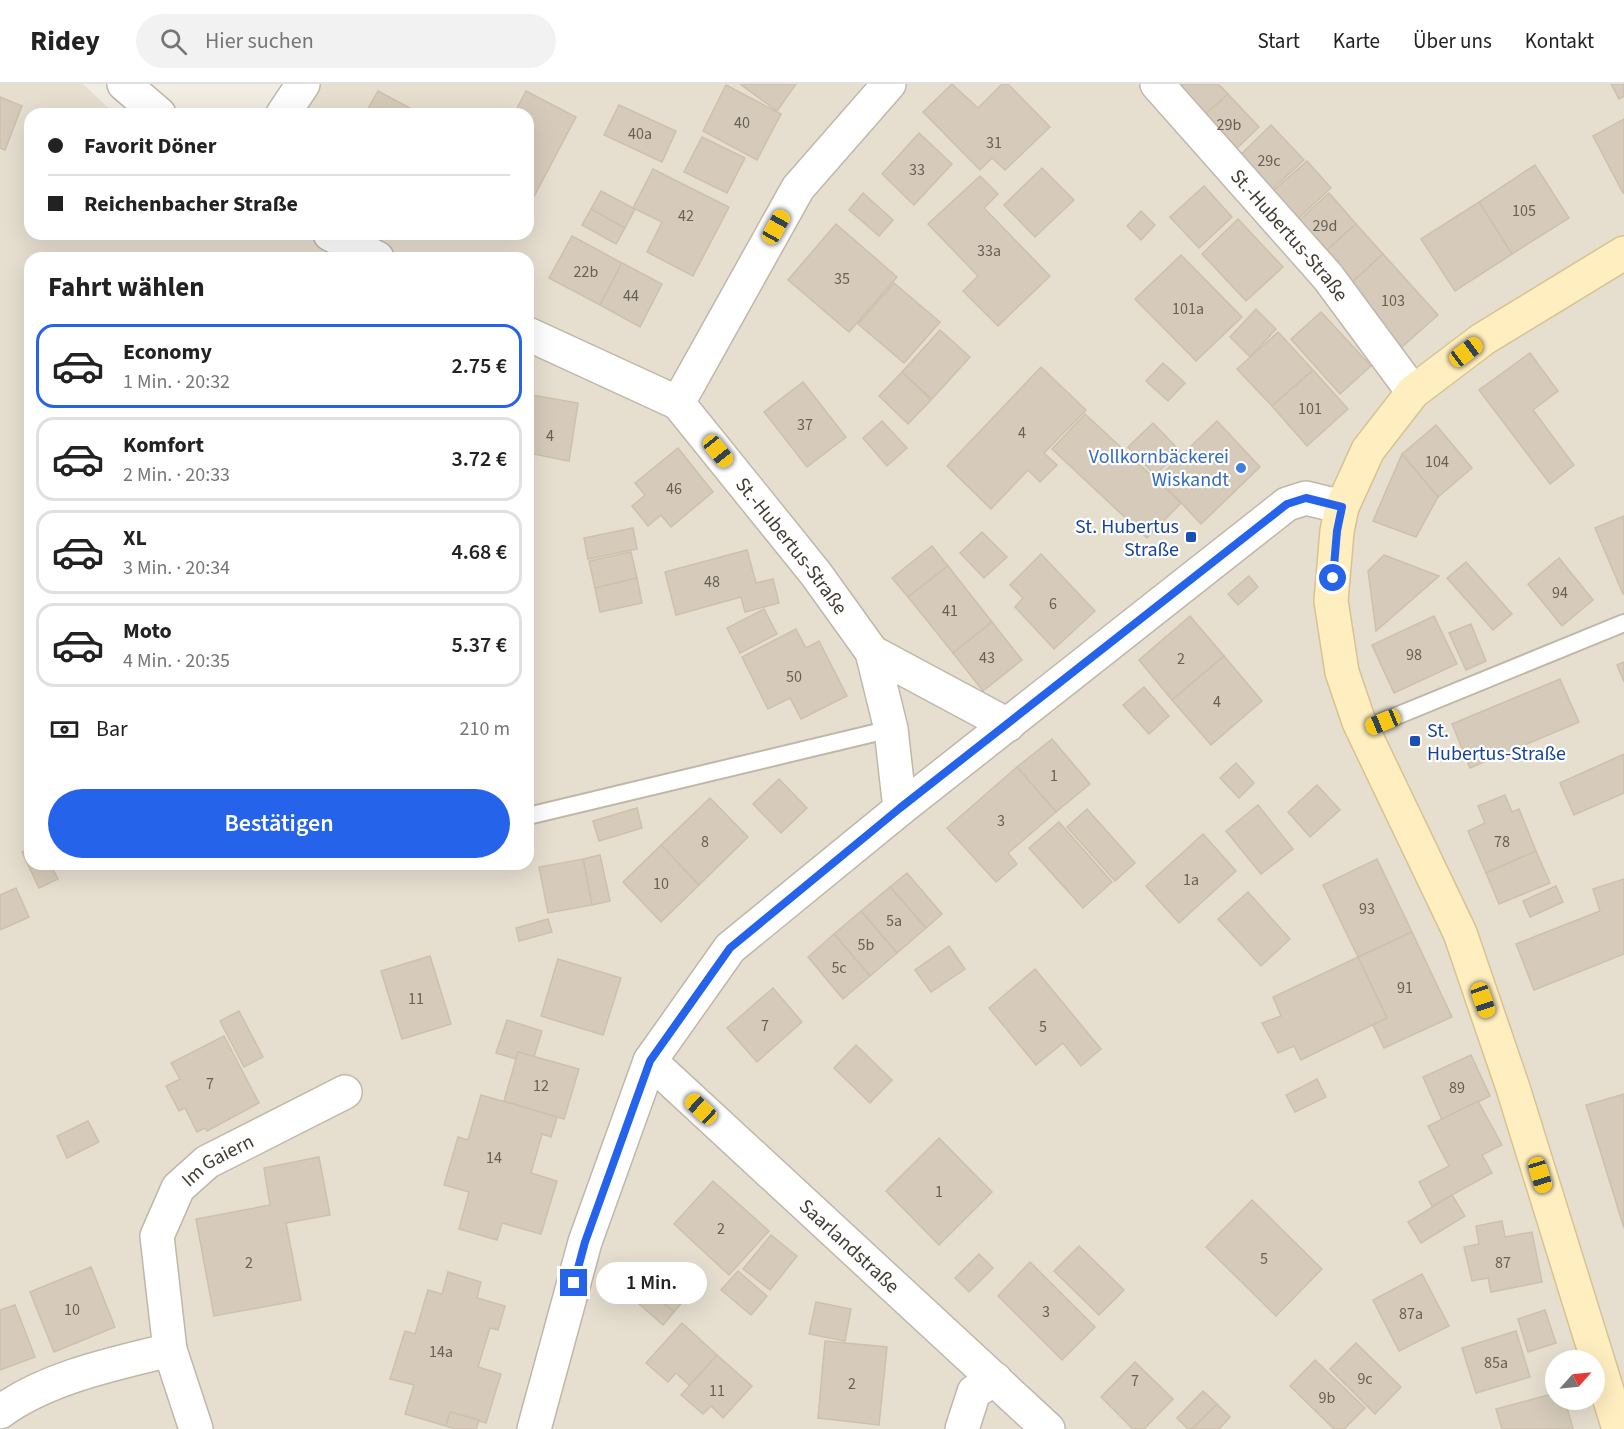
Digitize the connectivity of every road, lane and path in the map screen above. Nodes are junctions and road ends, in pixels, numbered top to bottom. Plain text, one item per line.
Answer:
1 (124, 84) edge
2 (303, 84) edge
3 (889, 84) edge
4 (1157, 84) edge
5 (152, 108) edge
6 (287, 108) edge
7 (342, 240) edge
8 (365, 252) edge
9 (1624, 253) edge
10 (534, 337) edge
11 (1413, 392) junction
12 (678, 403) junction
13 (1342, 507) junction
14 (1624, 623) edge
15 (872, 652) junction
16 (1008, 725) junction
17 (891, 729) junction
18 (1362, 730) junction
19 (900, 808) junction
20 (534, 815) edge
21 (650, 1061) junction
22 (345, 1092) dead end
23 (171, 1350) junction
24 (995, 1379) junction
25 (0, 1412) edge
26 (196, 1429) edge
27 (534, 1429) edge
28 (962, 1429) edge
29 (1048, 1429) edge
30 (1619, 1429) edge

1 - 5 street
2 - 6 street
3 - 12 street
4 - 11 street, St.-Hubertus-Straße
7 - 8 street
9 - 11 main road
10 - 12 street
11 - 13 main road
12 - 15 street, St.-Hubertus-Straße
13 - 16 street
13 - 18 main road
14 - 18 lane
15 - 16 street, St.-Hubertus-Straße
15 - 17 street, St.-Hubertus-Straße
16 - 19 street
17 - 19 street, St.-Hubertus-Straße
17 - 20 lane
18 - 30 main road
19 - 21 street
21 - 24 street, Saarlandstraße
21 - 27 street
22 - 23 street, Im Gaiern
23 - 25 street
23 - 26 street, Im Gaiern
24 - 28 street
24 - 29 street, Saarlandstraße

